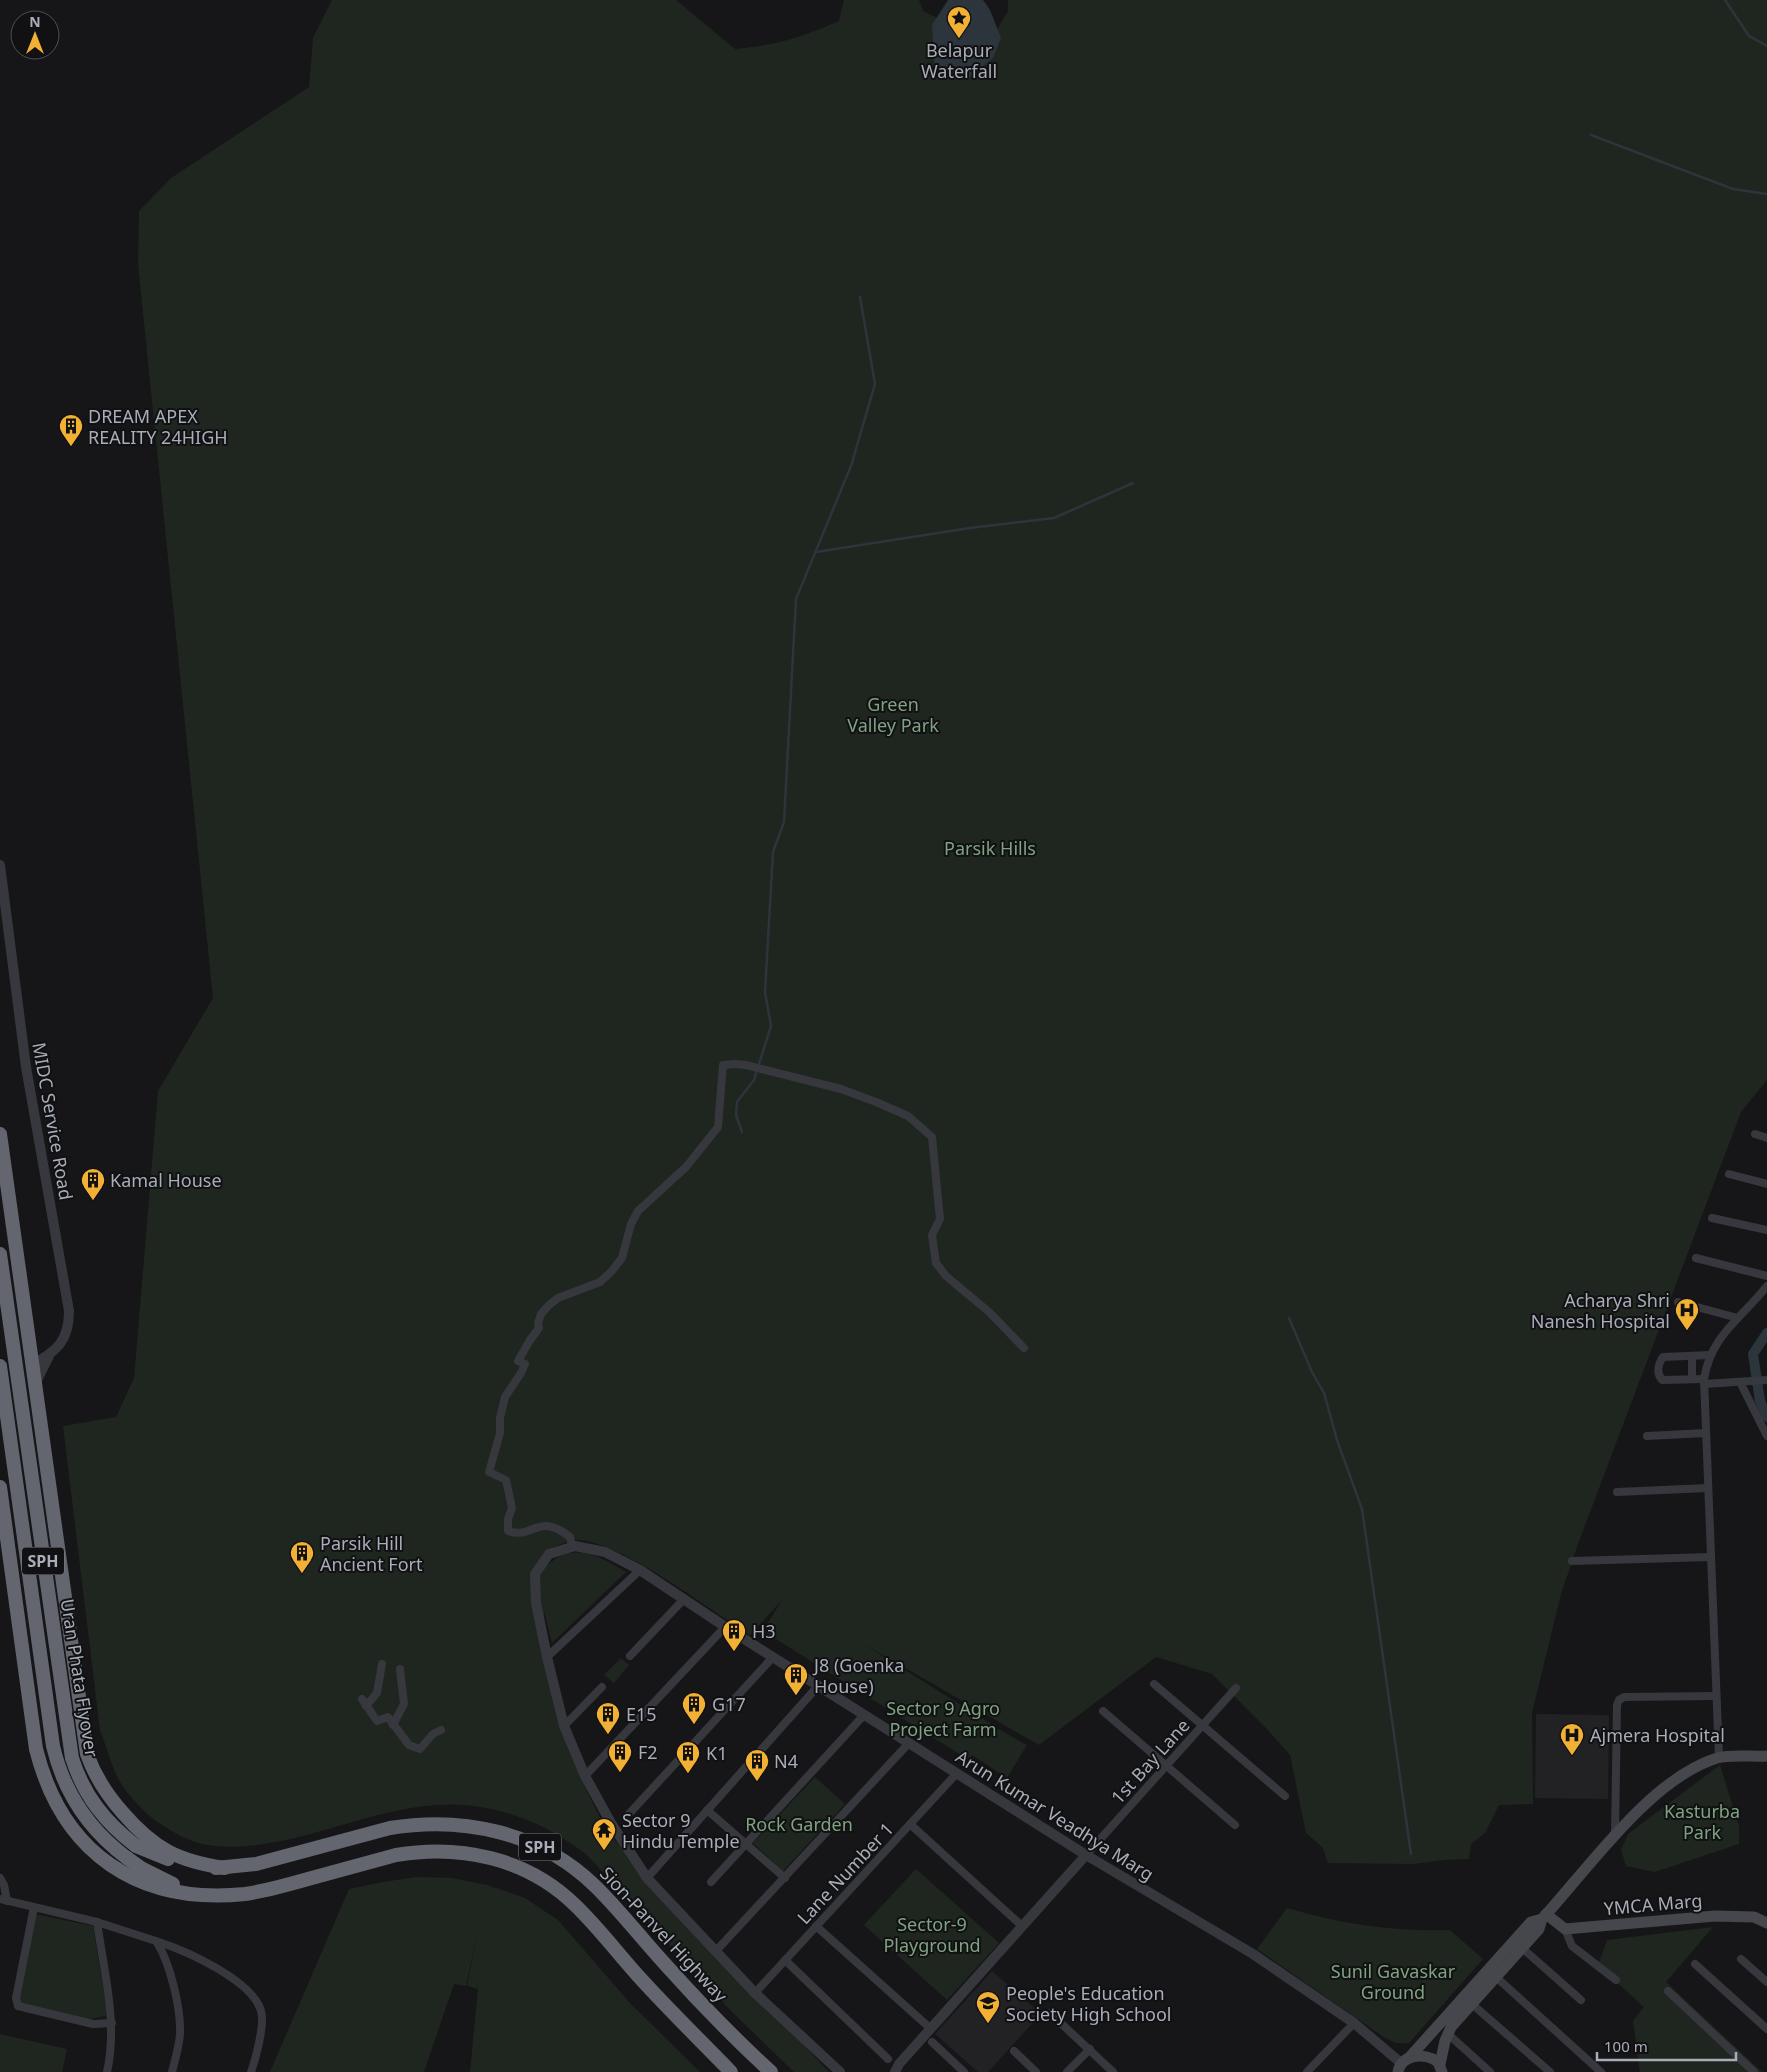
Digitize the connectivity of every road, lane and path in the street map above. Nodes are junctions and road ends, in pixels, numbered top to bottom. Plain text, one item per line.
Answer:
1 (0, 865) edge
2 (0, 1134) edge
3 (1755, 1134) dead end
4 (1767, 1138) edge
5 (1729, 1174) dead end
6 (1767, 1184) edge
7 (1712, 1218) dead end
8 (1767, 1230) edge
9 (0, 1254) edge
10 (1696, 1258) dead end
11 (1767, 1276) edge
12 (1767, 1286) edge
13 (1678, 1302) dead end
14 (1738, 1318) junction
15 (1024, 1348) dead end
16 (50, 1355) junction
17 (1710, 1355) junction
18 (1692, 1356) junction
19 (32, 1365) junction
20 (0, 1366) edge
21 (1692, 1379) junction
22 (1766, 1380) edge
23 (1704, 1381) junction
24 (1740, 1382) junction
25 (35, 1384) junction
26 (1706, 1433) junction
27 (1647, 1436) dead end
28 (1767, 1436) edge
29 (1708, 1488) junction
30 (0, 1489) edge
31 (1617, 1492) dead end
32 (572, 1547) junction
33 (1711, 1557) junction
34 (1572, 1562) dead end
35 (640, 1570) junction
36 (684, 1600) junction
37 (725, 1627) junction
38 (630, 1656) dead end
39 (773, 1657) junction
40 (548, 1658) junction
41 (382, 1664) dead end
42 (400, 1669) dead end
43 (1154, 1684) dead end
44 (818, 1686) junction
45 (602, 1687) dead end
46 (1236, 1688) dead end
47 (1716, 1696) junction
48 (1103, 1711) dead end
49 (864, 1715) junction
50 (393, 1725) junction
51 (1203, 1725) junction
52 (564, 1726) junction
53 (441, 1730) dead end
54 (909, 1743) junction
55 (1767, 1756) edge
56 (1719, 1757) junction
57 (1166, 1766) junction
58 (957, 1773) junction
59 (585, 1776) junction
60 (1285, 1796) dead end
61 (707, 1810) junction
62 (628, 1815) dead end
63 (910, 1824) junction
64 (1235, 1825) dead end
65 (1615, 1835) junction
66 (746, 1845) junction
67 (1086, 1855) junction
68 (225, 1868) junction
69 (0, 1878) edge
70 (647, 1878) junction
71 (785, 1878) junction
72 (711, 1882) dead end
73 (225, 1895) junction
74 (3, 1900) edge
75 (34, 1907) junction
76 (1544, 1917) junction
77 (97, 1922) junction
78 (1767, 1923) edge
79 (816, 1926) junction
80 (1022, 1926) junction
81 (1564, 1929) junction
82 (156, 1941) junction
83 (1522, 1948) junction
84 (715, 1952) junction
85 (1741, 1959) dead end
86 (785, 1960) junction
87 (1695, 1964) dead end
88 (1496, 1977) junction
89 (1616, 1980) dead end
90 (1767, 1982) edge
91 (1668, 1991) dead end
92 (755, 1993) junction
93 (1581, 2000) dead end
94 (1472, 2004) junction
95 (1050, 2013) dead end
96 (1354, 2022) junction
97 (112, 2023) junction
98 (930, 2028) junction
99 (1767, 2030) edge
100 (1448, 2034) junction
101 (932, 2042) dead end
102 (1090, 2049) junction
103 (1014, 2052) dead end
104 (888, 2058) dead end
105 (1402, 2065) edge
106 (1442, 2069) edge
107 (107, 2072) edge
108 (172, 2072) edge
109 (250, 2072) edge
110 (731, 2072) edge
111 (771, 2072) edge
112 (840, 2072) edge
113 (894, 2072) edge
114 (964, 2072) edge
115 (1036, 2072) edge
116 (1067, 2072) edge
117 (1113, 2072) edge
118 (1307, 2072) edge
119 (1490, 2072) edge
120 (1550, 2072) edge
121 (1601, 2072) edge
122 (1754, 2072) edge

1 - 16 street, MIDC Service Road
2 - 19 highway
3 - 4 street
5 - 6 street
7 - 8 street
9 - 68 highway, Uran Phata Flyover / SPH, bridge
10 - 11 street
12 - 14 street
13 - 14 street
14 - 17 street
15 - 32 street
16 - 19 street, MIDC Service Road
16 - 25 street
17 - 18 street
17 - 23 street
18 - 21 street
18 - 21 street
19 - 25 highway
20 - 73 highway, Uran Phata Flyover / SPH, bridge
21 - 23 street
22 - 24 street
23 - 24 street
23 - 26 street
24 - 28 street
25 - 68 highway
26 - 27 street
26 - 29 street
29 - 31 street
29 - 33 street
30 - 73 highway
32 - 35 street, Arun Kumar Veadhya Marg
32 - 40 street, Arun Kumar Veadhya Marg
33 - 34 street
33 - 47 street
35 - 36 street, Arun Kumar Veadhya Marg
35 - 40 street
36 - 37 street, Arun Kumar Veadhya Marg
36 - 38 street
37 - 39 street, Arun Kumar Veadhya Marg
37 - 59 street
39 - 44 street, Arun Kumar Veadhya Marg
39 - 62 street
40 - 52 street, Arun Kumar Veadhya Marg
41 - 50 street
42 - 50 street
43 - 51 street
44 - 49 street, Arun Kumar Veadhya Marg
44 - 61 street
45 - 52 street
46 - 51 street, 1st Bay Lane
47 - 56 street
47 - 65 street
48 - 57 street
49 - 54 street, Arun Kumar Veadhya Marg
49 - 66 street
50 - 53 street
51 - 57 street, 1st Bay Lane
51 - 60 street
52 - 59 street, Arun Kumar Veadhya Marg
54 - 58 street, Arun Kumar Veadhya Marg
54 - 71 street
55 - 56 main road
56 - 65 main road
57 - 64 street
57 - 67 street, 1st Bay Lane
58 - 63 street, Lane Number 1
58 - 67 street, Arun Kumar Veadhya Marg
59 - 70 street, Arun Kumar Veadhya Marg
61 - 66 street
61 - 70 street
63 - 79 street, Lane Number 1
63 - 80 street
65 - 76 main road
66 - 71 street
66 - 72 street
67 - 80 street
67 - 96 street, Arun Kumar Veadhya Marg
68 - 111 highway, Sion-Panvel Highway / SPH
69 - 74 street
70 - 84 street, Arun Kumar Veadhya Marg
71 - 84 street
73 - 110 highway, SPH
74 - 75 street
75 - 77 street
75 - 97 street
76 - 81 main road
76 - 83 main road
76 - 105 main road
77 - 82 street
77 - 97 street
78 - 81 main road, YMCA Marg
79 - 86 street, Lane Number 1
79 - 98 street
80 - 98 street
81 - 89 street
82 - 108 street
82 - 109 street
83 - 88 main road
83 - 93 street
84 - 92 street, Arun Kumar Veadhya Marg
85 - 90 street
86 - 92 street, Lane Number 1
86 - 104 street
87 - 99 street
88 - 94 main road
88 - 121 street
91 - 122 street
92 - 112 street, Arun Kumar Veadhya Marg
94 - 100 main road
94 - 120 street
95 - 102 street
96 - 105 street, Arun Kumar Veadhya Marg
96 - 118 street
97 - 107 street
98 - 113 street
100 - 106 main road
100 - 119 street
101 - 114 street
102 - 116 street
102 - 117 street
103 - 115 street
105 - 106 main road

